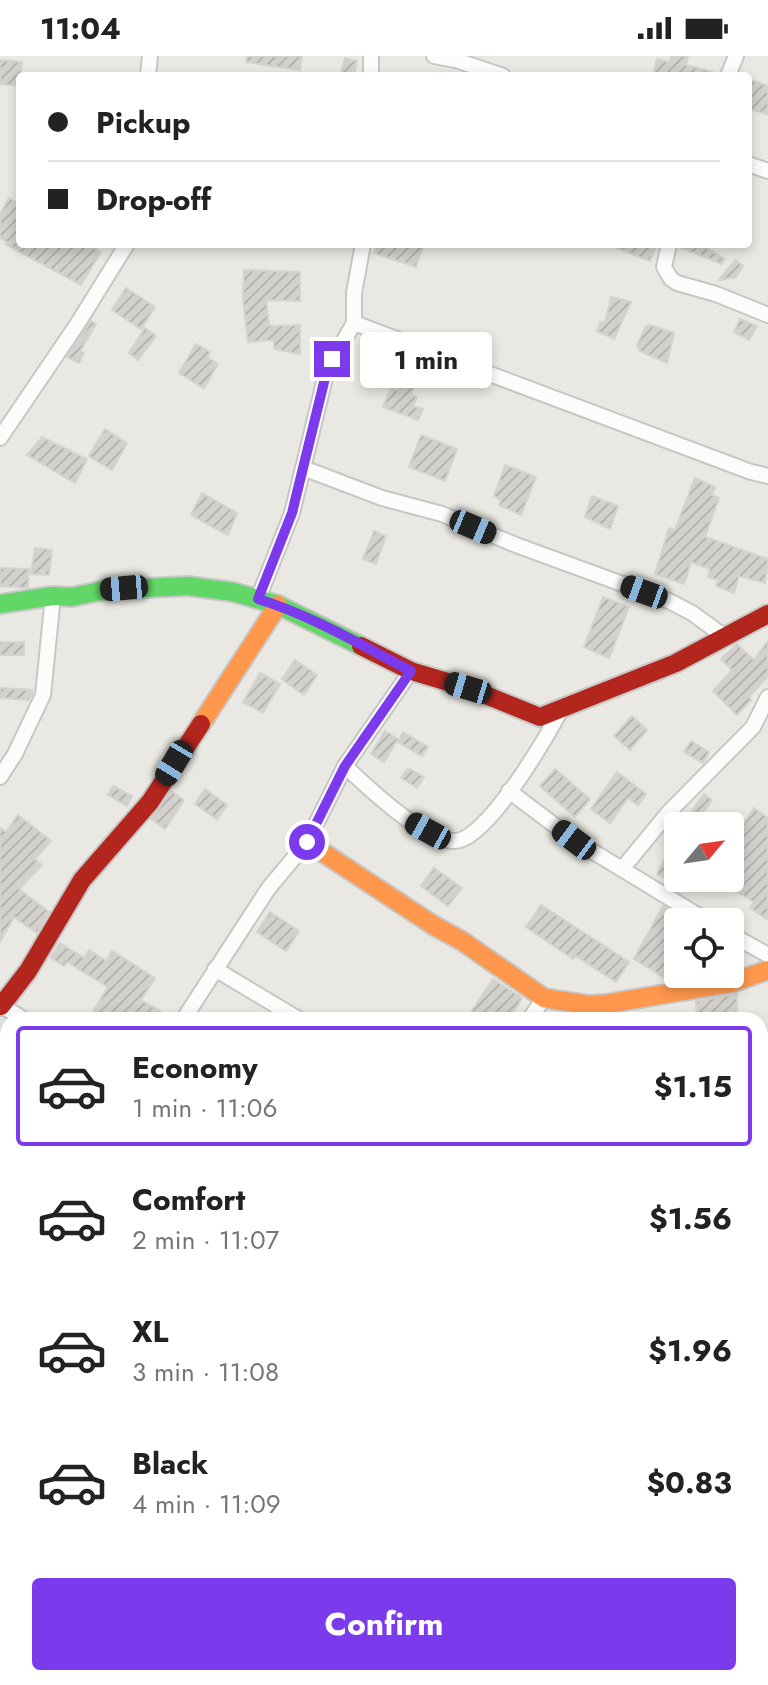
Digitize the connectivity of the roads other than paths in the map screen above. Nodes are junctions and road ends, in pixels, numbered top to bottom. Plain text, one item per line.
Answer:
1 (434, 56) edge
2 (457, 58) edge
3 (493, 72) edge
4 (125, 248) edge
5 (362, 248) edge
6 (668, 248) edge
7 (768, 315) edge
8 (354, 323) junction
9 (0, 438) edge
10 (303, 468) junction
11 (768, 476) edge
12 (53, 596) junction
13 (258, 599) junction
14 (0, 604) edge
15 (278, 605) junction
16 (768, 614) edge
17 (725, 637) junction
18 (411, 671) junction
19 (768, 697) edge
20 (561, 710) junction
21 (345, 766) junction
22 (0, 777) edge
23 (509, 791) junction
24 (307, 842) junction
25 (622, 869) junction
26 (686, 908) edge
27 (744, 942) edge
28 (768, 955) edge
29 (215, 969) junction
30 (768, 970) edge
31 (544, 998) junction
32 (1, 1005) edge
33 (188, 1012) edge
34 (287, 1012) edge
35 (534, 1012) edge

1 - 2 street
2 - 3 street
4 - 9 street
5 - 8 street
6 - 7 street
8 - 10 street
8 - 11 street
10 - 13 street
10 - 17 street
12 - 13 street
12 - 14 street
12 - 22 street
13 - 15 street
15 - 18 street
15 - 32 street
16 - 17 street
17 - 20 street
18 - 20 street
18 - 21 street
19 - 25 street
20 - 23 street
21 - 23 street
21 - 24 street
23 - 25 street
24 - 29 street
24 - 31 street
25 - 26 street
27 - 28 street
29 - 33 street
29 - 34 street
30 - 31 street
31 - 35 street

